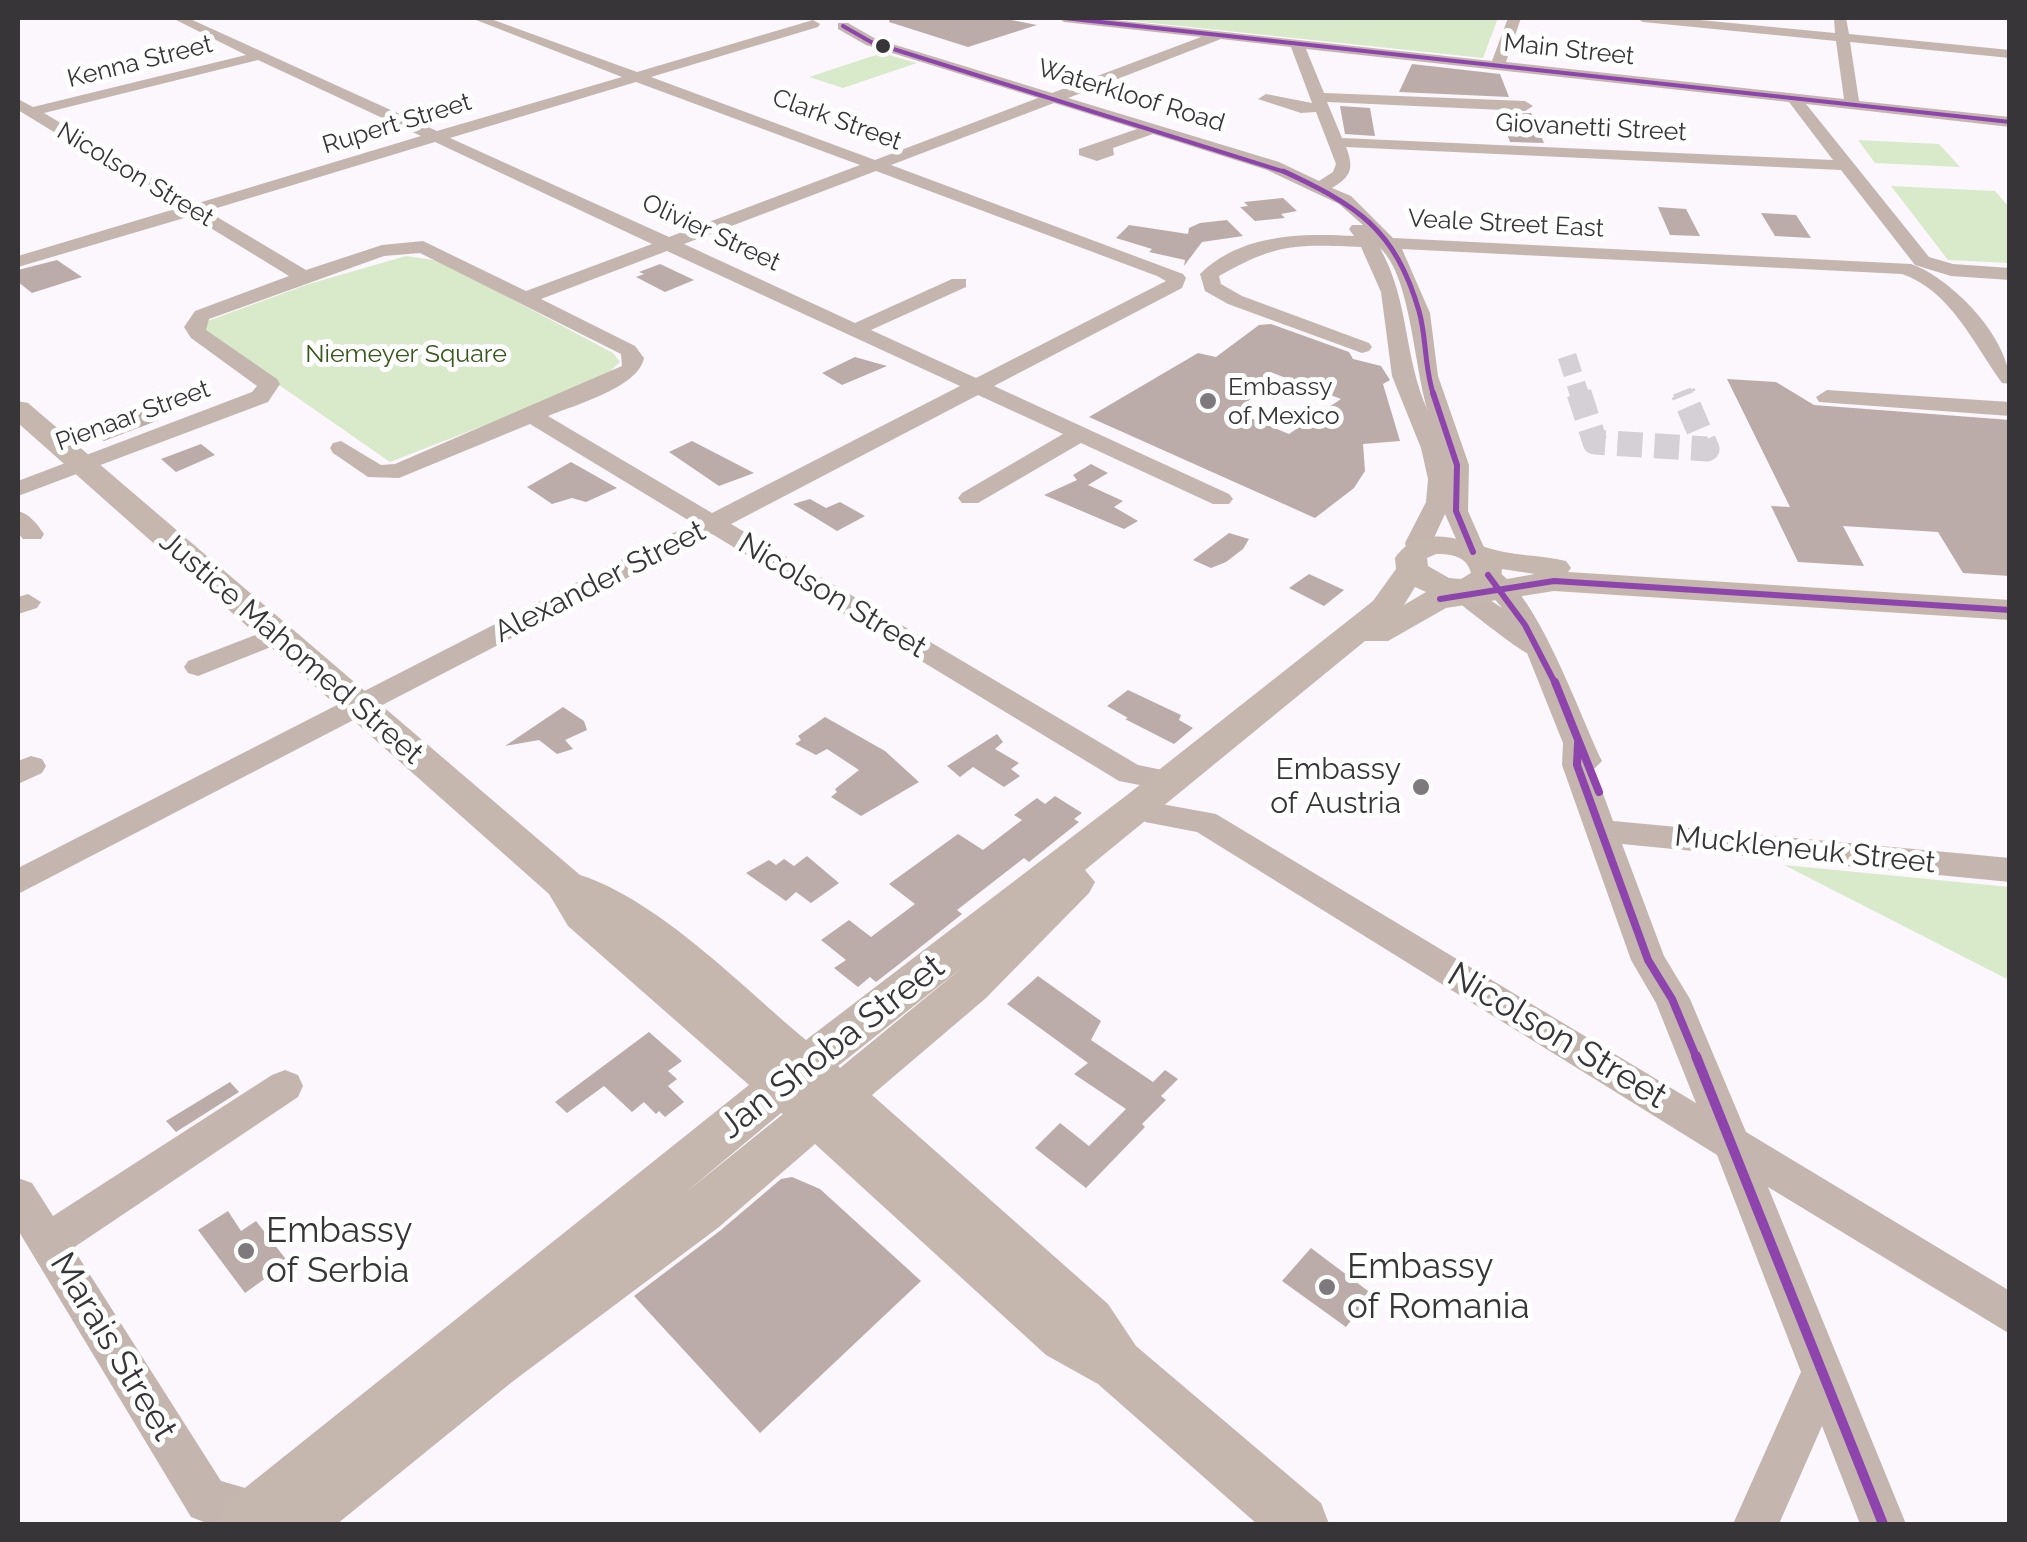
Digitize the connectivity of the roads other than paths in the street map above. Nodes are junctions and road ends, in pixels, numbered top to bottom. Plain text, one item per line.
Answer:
1 (178, 18) edge
2 (477, 18) edge
3 (1064, 18) edge
4 (1515, 18) edge
5 (1644, 18) edge
6 (1840, 18) edge
7 (527, 19) edge
8 (846, 21) edge
9 (504, 25) junction
10 (819, 26) junction
11 (1220, 35) junction
12 (1844, 37) junction
13 (1297, 44) junction
14 (2010, 54) edge
15 (261, 56) junction
16 (1498, 65) junction
17 (955, 70) junction
18 (642, 77) junction
19 (1266, 99) dead end
20 (1794, 99) junction
21 (1049, 100) junction
22 (1319, 102) junction
23 (1852, 105) junction
24 (1525, 106) dead end
25 (24, 108) edge
26 (2010, 122) edge
27 (1149, 130) junction
28 (438, 138) junction
29 (1334, 142) junction
30 (1194, 144) junction
31 (1104, 148) dead end
32 (878, 165) junction
33 (1845, 165) junction
34 (1323, 186) junction
35 (193, 210) junction
36 (1379, 242) junction
37 (668, 244) junction
38 (18, 262) edge
39 (2010, 274) edge
40 (304, 277) junction
41 (1176, 278) joint
42 (959, 283) dead end
43 (528, 298) junction
44 (855, 330) junction
45 (1362, 347) dead end
46 (1427, 376) junction
47 (2010, 378) edge
48 (979, 387) junction
49 (1827, 397) dead end
50 (18, 409) edge
51 (2010, 409) edge
52 (533, 416) junction
53 (1424, 429) junction
54 (1080, 434) junction
55 (341, 448) dead end
56 (82, 464) junction
57 (18, 489) edge
58 (970, 498) dead end
59 (1221, 499) dead end
60 (713, 524) junction
61 (1415, 559) junction
62 (1472, 580) junction
63 (1540, 580) junction
64 (1583, 582) junction
65 (2010, 598) edge
66 (2010, 610) edge
67 (1524, 616) junction
68 (276, 635) junction
69 (1548, 666) junction
70 (198, 667) dead end
71 (358, 706) junction
72 (1165, 798) junction
73 (1608, 832) junction
74 (2010, 870) edge
75 (18, 882) edge
76 (285, 1086) dead end
77 (809, 1092) junction
78 (1730, 1142) junction
79 (18, 1194) edge
80 (48, 1242) junction
81 (2010, 1314) edge
82 (1822, 1374) junction
83 (241, 1517) edge
84 (1300, 1524) edge
85 (1756, 1524) edge
86 (1883, 1524) edge

1 - 15 street, Olivier Street
2 - 9 street, Clark Street
3 - 11 street, Main Street
4 - 16 street
5 - 12 street
6 - 12 street
7 - 9 street
8 - 10 street, Rupert Street
8 - 17 street, Waterkloof Road
9 - 18 street, Clark Street
10 - 17 street, Waterkloof Road
10 - 18 street, Rupert Street
11 - 13 street, Main Street
11 - 21 street
12 - 14 street
12 - 23 street
13 - 16 street, Main Street
13 - 22 street
15 - 25 street, Kenna Street
15 - 28 street, Olivier Street
16 - 20 street, Main Street
17 - 21 street, Waterkloof Road
18 - 28 street, Rupert Street
18 - 32 street, Clark Street
19 - 22 street
20 - 23 street, Main Street
20 - 33 street
21 - 27 street, Waterkloof Road
21 - 32 street
22 - 24 street
22 - 29 street
23 - 26 street, Main Street
25 - 35 street, Nicolson Street
27 - 30 street, Waterkloof Road
27 - 31 street
28 - 35 street, Rupert Street
28 - 37 street, Olivier Street
29 - 33 street, Giovanetti Street
29 - 34 street
30 - 34 street, Waterkloof Road
30 - 36 street, Waterkloof Road
32 - 37 street
32 - 41 street, Clark Street
33 - 39 street
34 - 36 street, Waterkloof Road
35 - 38 street, Rupert Street
35 - 40 street, Nicolson Street
36 - 45 street, Veale Street East
36 - 46 street
36 - 47 street, Veale Street East
36 - 53 street
37 - 43 street
37 - 44 street, Olivier Street
40 - 43 street
40 - 56 street, Pienaar Street
41 - 48 street, Alexander Street
42 - 44 street
43 - 52 street
44 - 48 street, Olivier Street
46 - 53 street
46 - 62 street
48 - 54 street, Olivier Street
48 - 60 street, Alexander Street
49 - 51 street
50 - 56 main road, Justice Mahomed Street
52 - 55 street
52 - 60 street, Nicolson Street
53 - 61 street
54 - 58 street
54 - 59 street, Olivier Street
56 - 57 street, Pienaar Street
56 - 68 main road, Justice Mahomed Street
60 - 71 street, Alexander Street
60 - 72 street, Nicolson Street
61 - 62 main road
61 - 72 main road, Jan Shoba Street
62 - 63 main road
62 - 64 main road
62 - 65 main road
62 - 67 street
62 - 69 street
62 - 72 main road, Jan Shoba Street
63 - 64 main road
63 - 67 main road
64 - 66 main road
67 - 69 street
68 - 70 street
68 - 71 main road, Justice Mahomed Street
69 - 73 street
71 - 75 street, Alexander Street
71 - 77 main road, Justice Mahomed Street
72 - 77 main road, Jan Shoba Street
72 - 78 street, Nicolson Street
73 - 74 street, Muckleneuk Street
73 - 78 street
76 - 80 street
77 - 83 main road
77 - 83 main road, Jan Shoba Street
77 - 84 main road, Justice Mahomed Street
78 - 81 street, Nicolson Street
78 - 82 street
79 - 80 street, Marais Street
80 - 83 street, Marais Street
82 - 85 street
82 - 86 street

